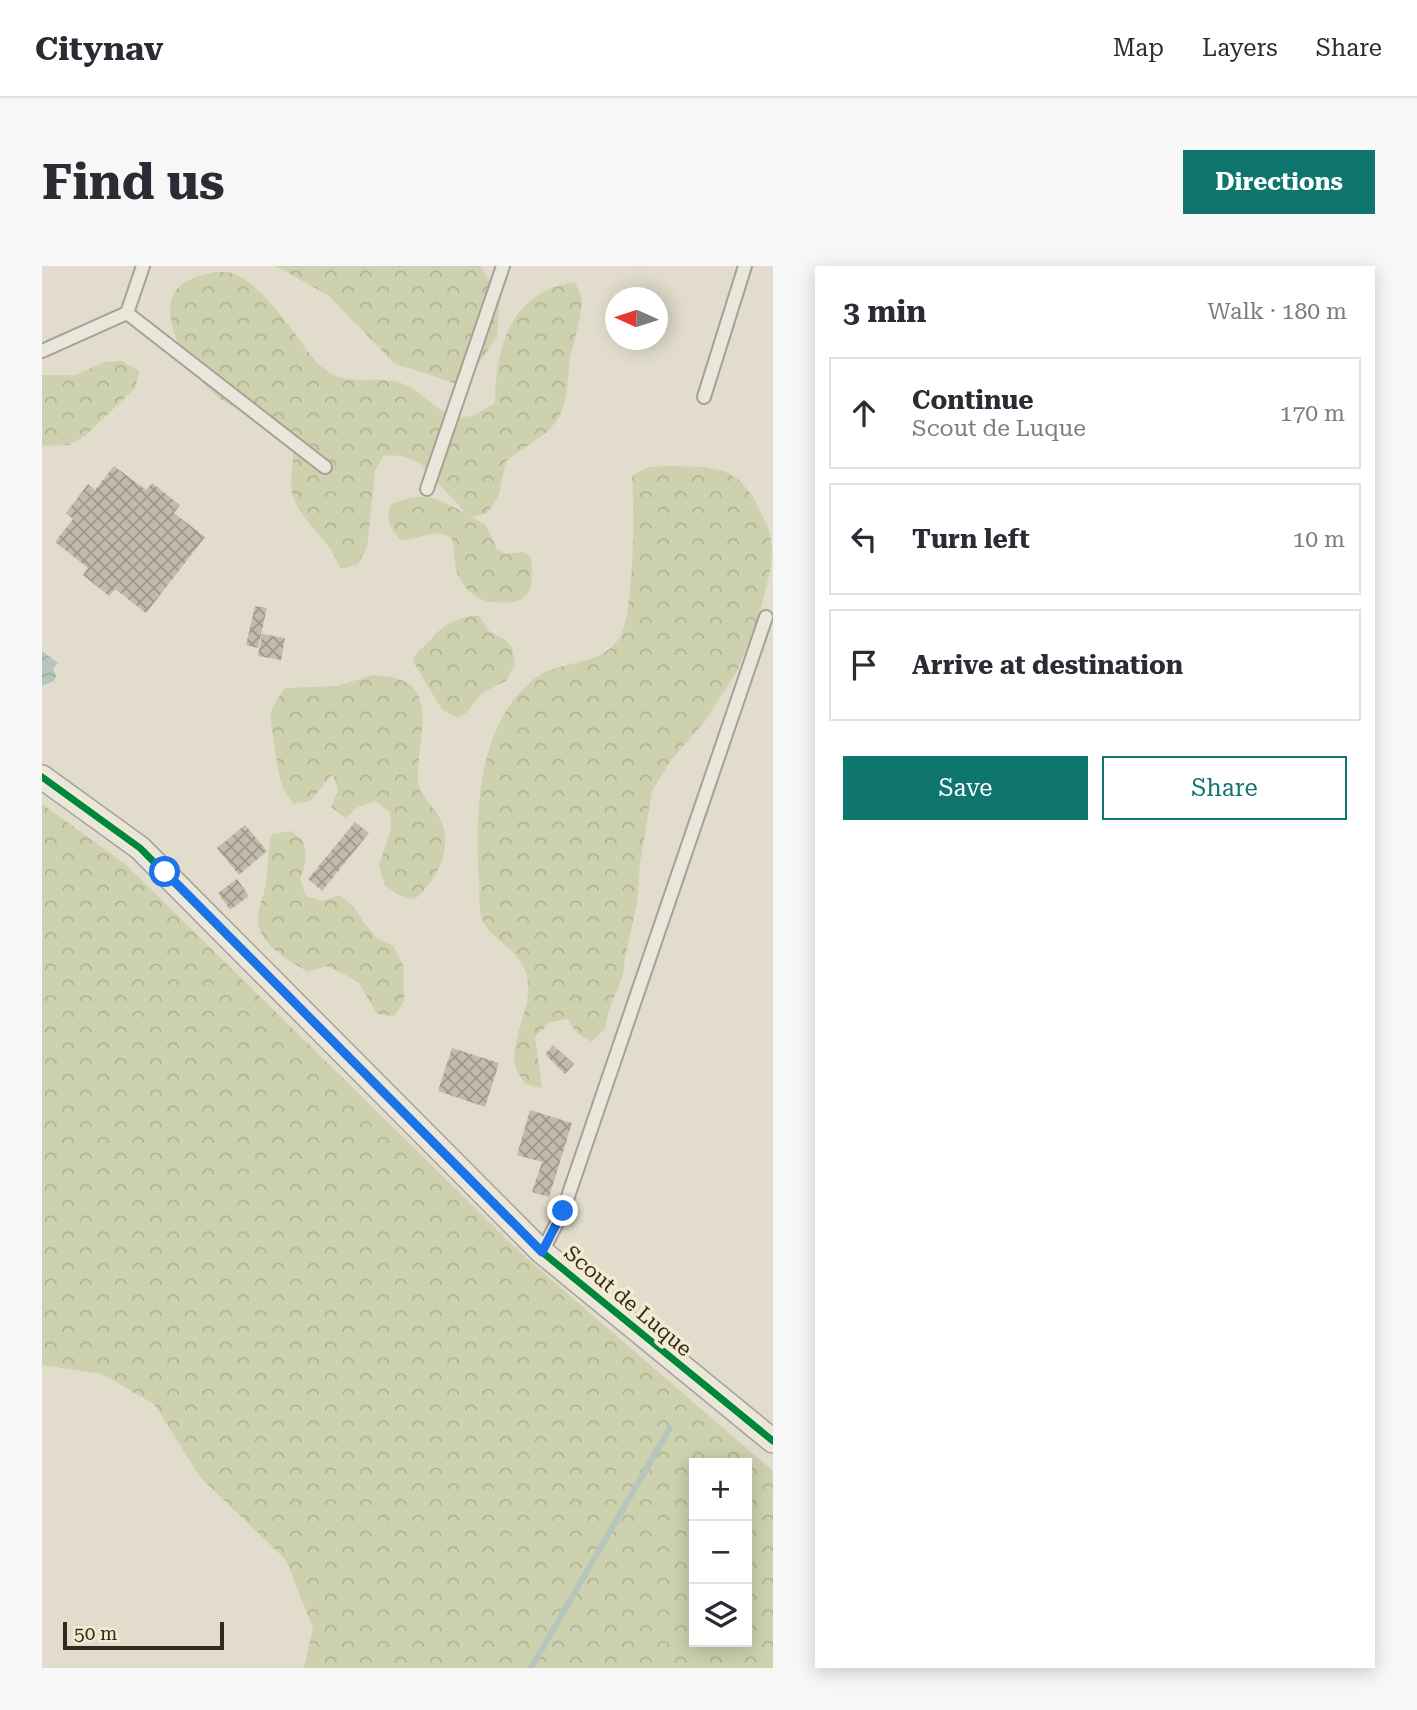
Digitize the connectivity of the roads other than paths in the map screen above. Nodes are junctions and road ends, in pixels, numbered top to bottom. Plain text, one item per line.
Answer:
1 (143, 266) edge
2 (503, 266) edge
3 (745, 266) edge
4 (127, 313) junction
5 (42, 351) edge
6 (704, 397) dead end
7 (325, 467) dead end
8 (427, 489) dead end
9 (766, 617) dead end
10 (42, 777) edge
11 (542, 1252) junction
12 (773, 1441) edge

1 - 4 lane
2 - 8 lane
3 - 6 lane
4 - 5 lane
4 - 7 lane
9 - 11 lane
10 - 11 street, Scout de Luque
11 - 12 street, Scout de Luque

